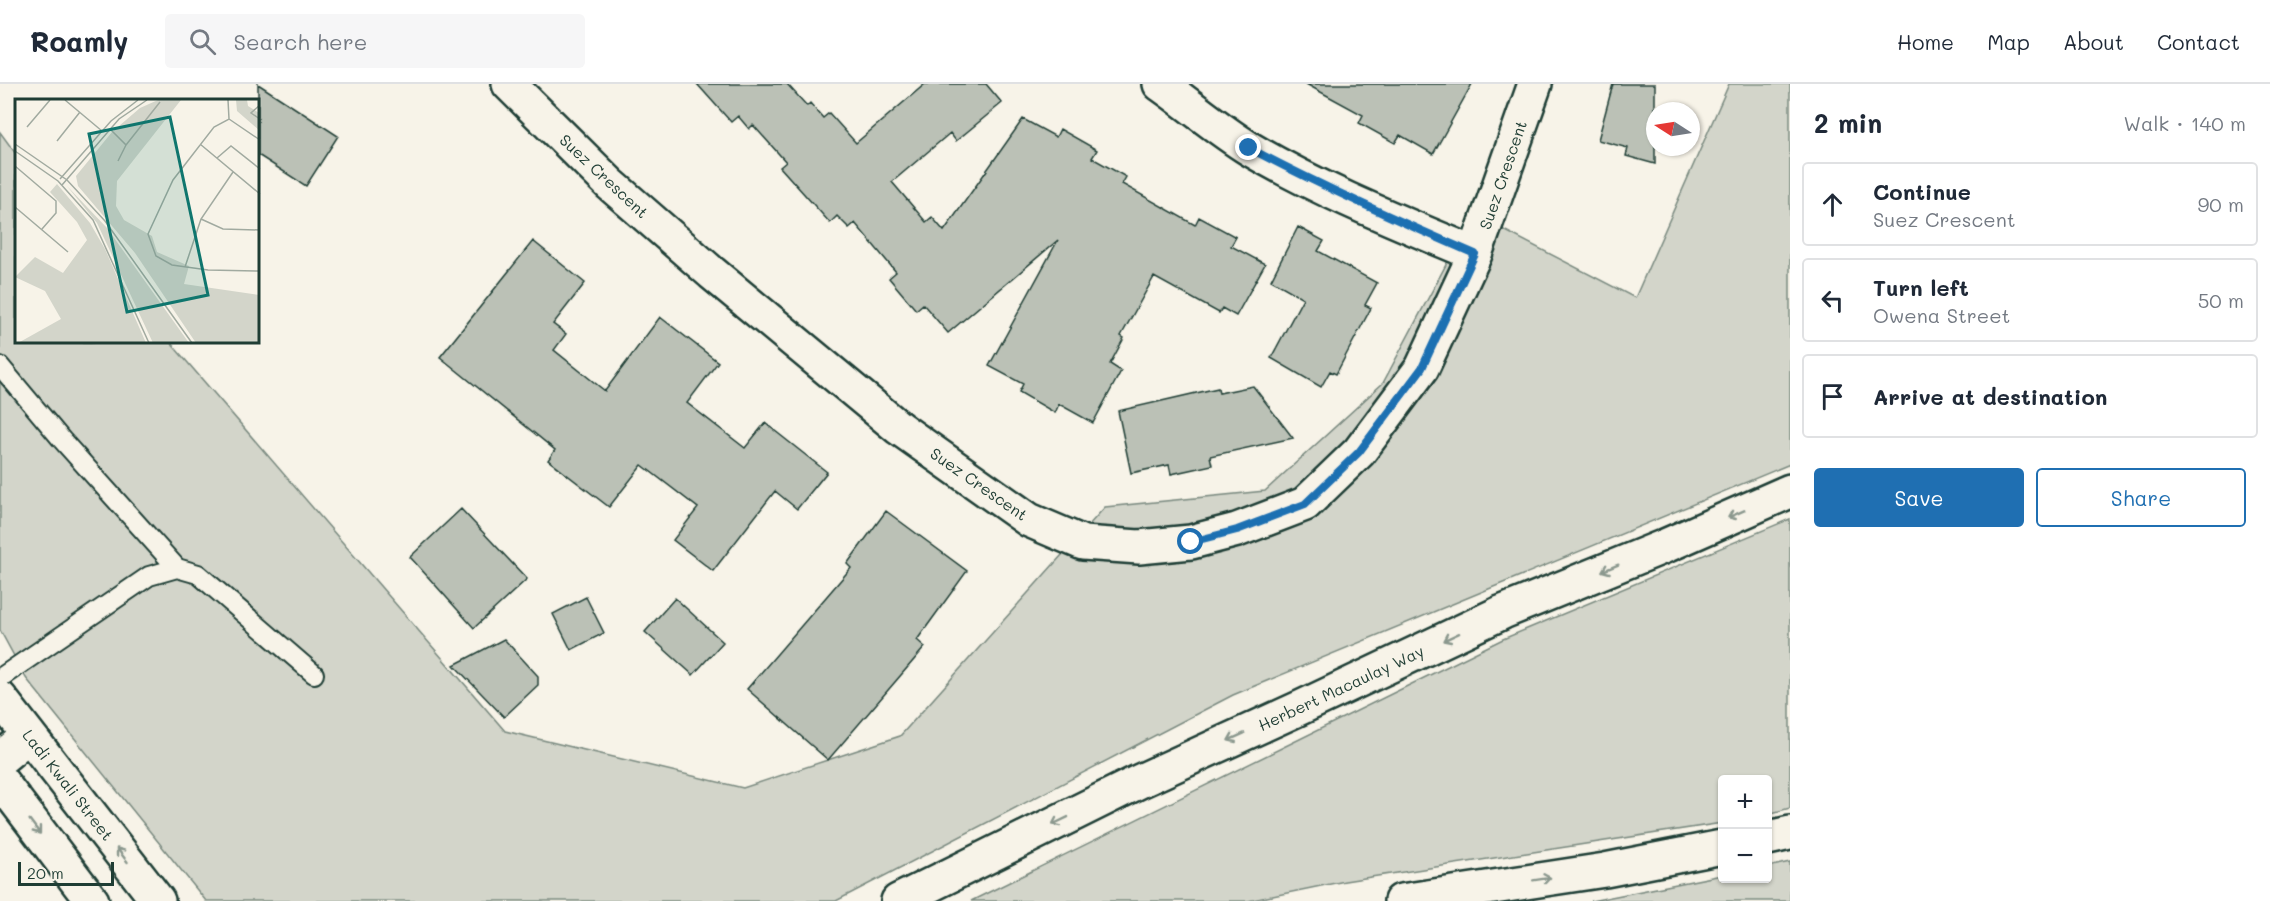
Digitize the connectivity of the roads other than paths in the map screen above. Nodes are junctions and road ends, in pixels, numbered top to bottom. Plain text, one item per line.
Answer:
1 (509, 84) edge
2 (1160, 84) edge
3 (1535, 84) edge
4 (1475, 254) junction
5 (0, 366) edge
6 (1790, 490) edge
7 (177, 568) junction
8 (314, 674) dead end
9 (0, 678) edge
10 (0, 698) edge
11 (29, 735) junction
12 (0, 759) edge
13 (0, 780) edge
14 (1790, 833) edge
15 (1772, 837) edge
16 (1718, 848) edge
17 (92, 901) edge
18 (158, 901) edge
19 (898, 901) edge
20 (1401, 901) edge

1 - 4 street, Suez Crescent
2 - 4 street
3 - 4 street, Suez Crescent
5 - 7 lane
6 -> 19 street, Herbert Macaulay Way
7 - 8 lane
7 - 9 lane
10 - 11 street, Ladi Kwali Street
11 - 12 street
18 -> 11 street, Ladi Kwali Street
13 -> 17 street
14 - 15 street
20 -> 16 street

